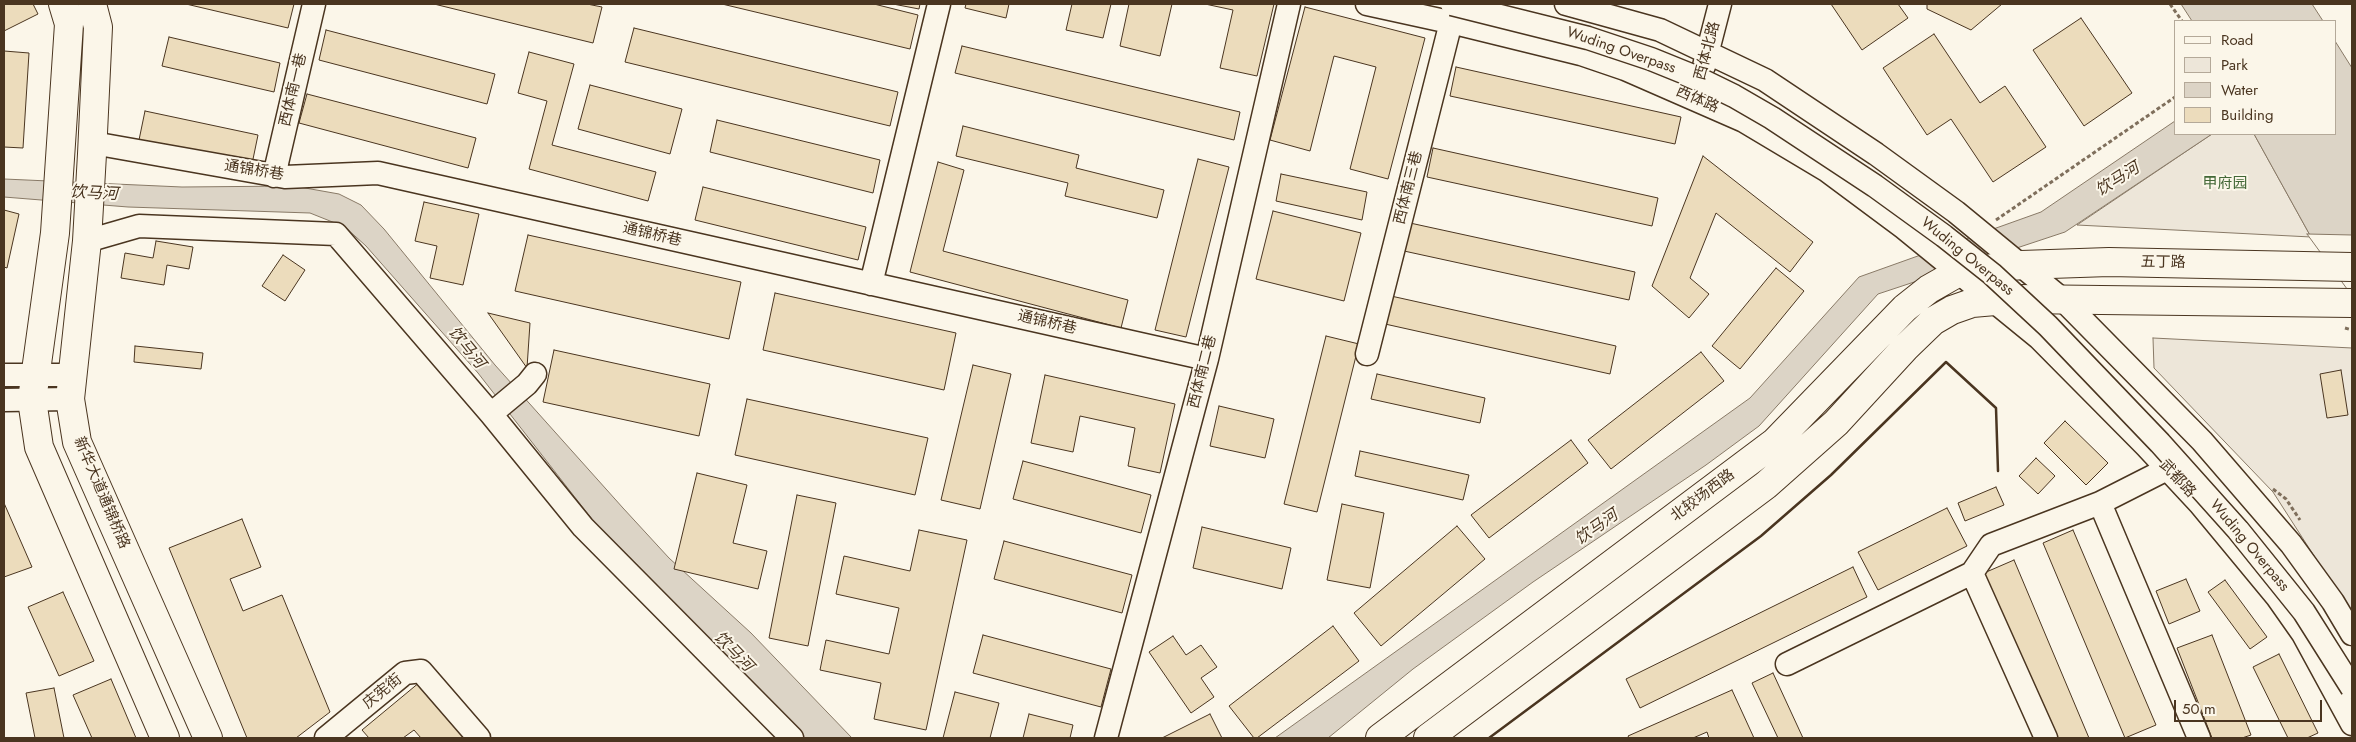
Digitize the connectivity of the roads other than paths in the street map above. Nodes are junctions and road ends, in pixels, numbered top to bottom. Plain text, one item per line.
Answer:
1 (63, 4) edge
2 (92, 4) edge
3 (314, 4) edge
4 (939, 4) edge
5 (1289, 4) edge
6 (1367, 4) edge
7 (1566, 4) edge
8 (1720, 4) edge
9 (1452, 13) edge
10 (1708, 52) junction
11 (1696, 99) junction
12 (93, 149) junction
13 (274, 176) junction
14 (86, 236) junction
15 (2021, 265) junction
16 (2352, 267) edge
17 (1959, 272) junction
18 (871, 284) junction
19 (1994, 300) junction
20 (2063, 300) junction
21 (2352, 303) edge
22 (1367, 354) dead end
23 (1207, 359) junction
24 (36, 374) junction
25 (4, 375) edge
26 (531, 379) dead end
27 (71, 387) junction
28 (4, 400) edge
29 (32, 400) junction
30 (491, 414) junction
31 (2168, 469) junction
32 (2100, 503) junction
33 (1972, 573) junction
34 (2352, 634) edge
35 (1787, 664) dead end
36 (2352, 688) edge
37 (2352, 724) edge
38 (165, 738) edge
39 (208, 738) edge
40 (326, 738) edge
41 (479, 738) edge
42 (792, 738) edge
43 (1106, 738) edge
44 (1380, 738) edge
45 (1428, 738) edge
46 (2046, 738) edge
47 (2198, 738) edge

1 - 24 main road
2 - 12 main road
3 - 13 street, 西体南一巷
4 - 18 street
5 - 23 street, 西体南二巷
6 - 9 street, 西体路
7 - 10 street
8 - 10 street, 西体北路
9 - 11 street, 西体路
9 - 22 street, 西体南三巷
9 - 36 street, Wuding Overpass, bridge
10 - 11 street, 西体北路
10 - 15 street
11 - 17 street, 西体路
12 - 13 street, 通锦桥巷
12 - 14 main road, 新华大道通锦桥路
13 - 18 street, 通锦桥巷
14 - 27 main road, 新华大道通锦桥路
14 - 30 street
15 - 16 main road, 五丁路
15 - 17 main road, 北较场西路
15 - 20 street
17 - 19 street, 武都路
17 - 44 main road, 北较场西路
18 - 23 street, 通锦桥巷
19 - 20 main road, 北较场西路
19 - 31 street, 武都路
19 - 45 main road, 北较场西路
20 - 21 main road
20 - 34 street
23 - 43 street, 西体南二巷
24 - 25 street
24 - 27 street
24 - 29 main road
26 - 30 street
27 - 29 street
27 - 39 main road, 新华大道通锦桥路
28 - 29 street
29 - 38 main road
30 - 42 street
31 - 32 street
31 - 37 street, 武都路
32 - 33 street
32 - 47 street
33 - 35 street
33 - 46 street
40 - 41 street, 庆宪街

